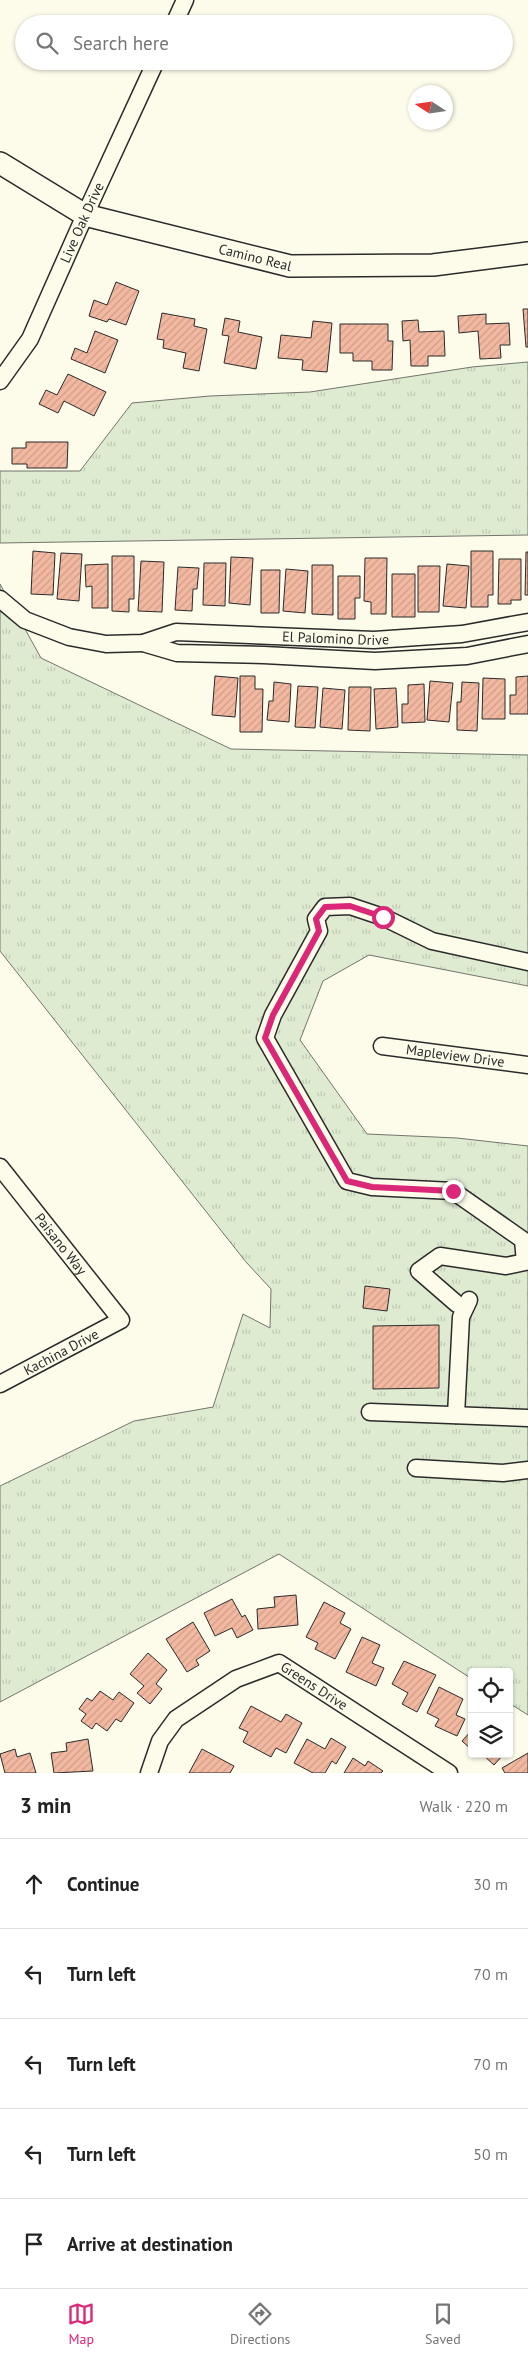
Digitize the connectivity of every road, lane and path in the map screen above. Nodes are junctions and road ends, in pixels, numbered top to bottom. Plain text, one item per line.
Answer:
1 (185, 0) edge
2 (178, 15) edge
3 (152, 70) edge
4 (0, 163) edge
5 (85, 214) junction
6 (528, 253) edge
7 (0, 380) edge
8 (0, 599) edge
9 (528, 622) edge
10 (143, 643) junction
11 (528, 644) edge
12 (528, 962) edge
13 (382, 1046) dead end
14 (528, 1065) edge
15 (0, 1167) edge
16 (121, 1320) joint
17 (0, 1384) edge
18 (370, 1412) dead end
19 (456, 1415) junction
20 (528, 1418) edge
21 (416, 1468) dead end
22 (528, 1470) edge
23 (149, 1773) edge
24 (449, 1773) edge

1 - 2 street
3 - 5 street, Live Oak Drive
4 - 5 main road, Camino Real
5 - 6 main road, Camino Real
5 - 7 street, Live Oak Drive
8 - 10 street, El Palomino Drive
9 - 10 street, El Palomino Drive
10 - 11 street, El Palomino Drive
12 - 19 street
13 - 14 street, Mapleview Drive
15 - 16 street, Paisano Way
16 - 17 street, Kachina Drive
18 - 19 street
19 - 20 street
21 - 22 street
23 - 24 street, Greens Drive

